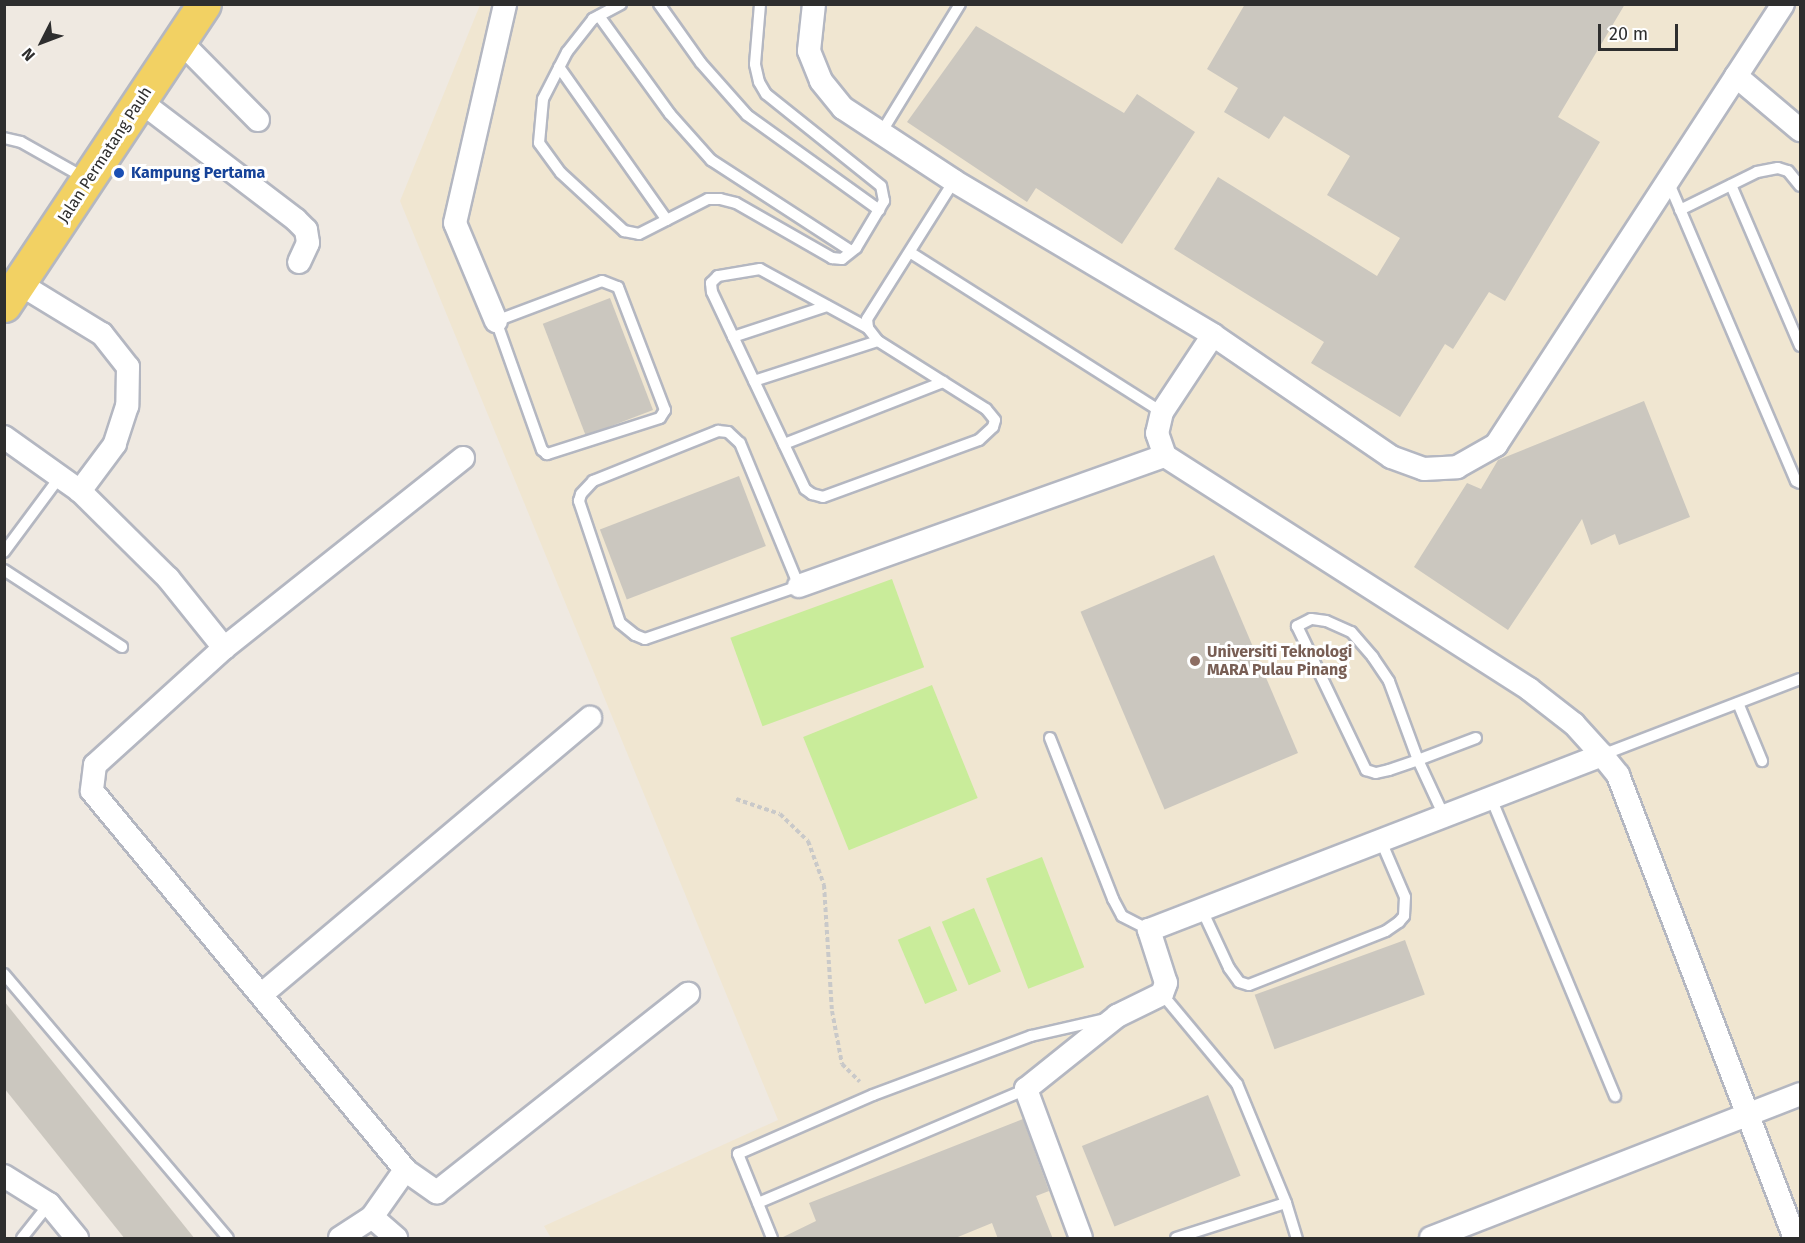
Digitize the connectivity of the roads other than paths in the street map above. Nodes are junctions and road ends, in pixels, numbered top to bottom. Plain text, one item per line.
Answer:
1 (204, 4) edge
2 (505, 4) edge
3 (621, 4) edge
4 (659, 4) edge
5 (760, 4) edge
6 (814, 4) edge
7 (960, 4) edge
8 (1783, 4) edge
9 (599, 15) junction
10 (180, 41) junction
11 (559, 67) junction
12 (1736, 76) junction
13 (140, 101) junction
14 (258, 120) dead end
15 (1800, 129) edge
16 (881, 133) junction
17 (4, 138) edge
18 (88, 179) junction
19 (954, 181) junction
20 (1668, 181) junction
21 (1731, 185) junction
22 (1800, 186) edge
23 (879, 210) junction
24 (1680, 210) junction
25 (667, 220) junction
26 (851, 251) junction
27 (911, 253) junction
28 (299, 262) dead end
29 (10, 287) edge
30 (827, 306) junction
31 (496, 321) junction
32 (868, 328) junction
33 (1213, 335) junction
34 (733, 337) junction
35 (878, 341) junction
36 (1800, 346) edge
37 (754, 381) junction
38 (943, 382) junction
39 (1162, 412) junction
40 (4, 437) edge
41 (783, 444) junction
42 (1165, 456) junction
43 (463, 458) dead end
44 (59, 478) junction
45 (1800, 483) edge
46 (80, 491) junction
47 (4, 552) edge
48 (4, 570) edge
49 (799, 586) junction
50 (122, 647) dead end
51 (224, 648) junction
52 (1800, 679) edge
53 (1738, 703) junction
54 (590, 718) dead end
55 (1050, 738) dead end
56 (1476, 738) dead end
57 (1602, 755) junction
58 (1418, 760) junction
59 (1762, 761) dead end
60 (1491, 798) junction
61 (1444, 816) junction
62 (1381, 841) junction
63 (1202, 910) junction
64 (1149, 930) junction
65 (4, 974) edge
66 (262, 994) junction
67 (688, 994) dead end
68 (1162, 994) junction
69 (1117, 1016) junction
70 (1026, 1089) junction
71 (1800, 1094) edge
72 (1615, 1096) dead end
73 (1747, 1115) junction
74 (405, 1170) junction
75 (4, 1176) edge
76 (758, 1203) junction
77 (1286, 1203) junction
78 (49, 1204) junction
79 (372, 1217) junction
80 (22, 1239) edge
81 (77, 1239) edge
82 (228, 1239) edge
83 (340, 1239) edge
84 (396, 1239) edge
85 (772, 1239) edge
86 (1081, 1239) edge
87 (1176, 1239) edge
88 (1297, 1239) edge
89 (1431, 1239) edge
90 (1795, 1239) edge

1 - 10 main road, Jalan Permatang Pauh
2 - 31 street
3 - 9 lane
4 - 23 lane
5 - 23 lane
6 - 16 street
7 - 16 lane
8 - 12 street
9 - 11 lane
9 - 26 lane
10 - 13 main road, Jalan Permatang Pauh
10 - 14 street
11 - 25 lane
11 - 25 lane
12 - 15 street
12 - 20 street
13 - 18 main road, Jalan Permatang Pauh
13 - 28 street
16 - 19 street
17 - 18 lane
18 - 29 main road, Jalan Permatang Pauh
19 - 27 lane
19 - 33 street
20 - 24 lane
20 - 33 street
21 - 22 lane
21 - 24 lane
21 - 36 lane
23 - 26 lane
24 - 45 lane
25 - 26 lane
27 - 32 lane
27 - 39 lane
29 - 46 street
30 - 32 lane
30 - 34 lane
30 - 34 lane
31 - 31 lane
32 - 35 lane
33 - 39 street
34 - 37 lane
35 - 37 lane
35 - 38 lane
37 - 41 lane
38 - 41 lane
38 - 41 lane
39 - 42 street
40 - 44 street
42 - 49 street
42 - 57 street
43 - 51 street
44 - 46 street
44 - 47 lane
46 - 51 street
48 - 50 lane
49 - 49 lane
51 - 66 street
52 - 53 lane
53 - 57 lane
53 - 59 lane
54 - 66 street
55 - 64 lane
56 - 58 lane
57 - 60 street
57 - 73 street
58 - 58 lane
58 - 61 lane
60 - 61 street
60 - 72 lane
61 - 62 street
62 - 63 street
62 - 63 lane
63 - 64 street
64 - 68 street
65 - 82 lane
66 - 74 street
67 - 74 street
68 - 69 street
68 - 77 lane
69 - 70 street
69 - 76 lane
70 - 76 lane
70 - 86 street
71 - 73 street
73 - 89 street
73 - 90 street
74 - 79 street
75 - 78 street
76 - 85 lane
77 - 87 lane
77 - 88 lane
78 - 80 lane
78 - 81 street
79 - 83 street
79 - 84 street

